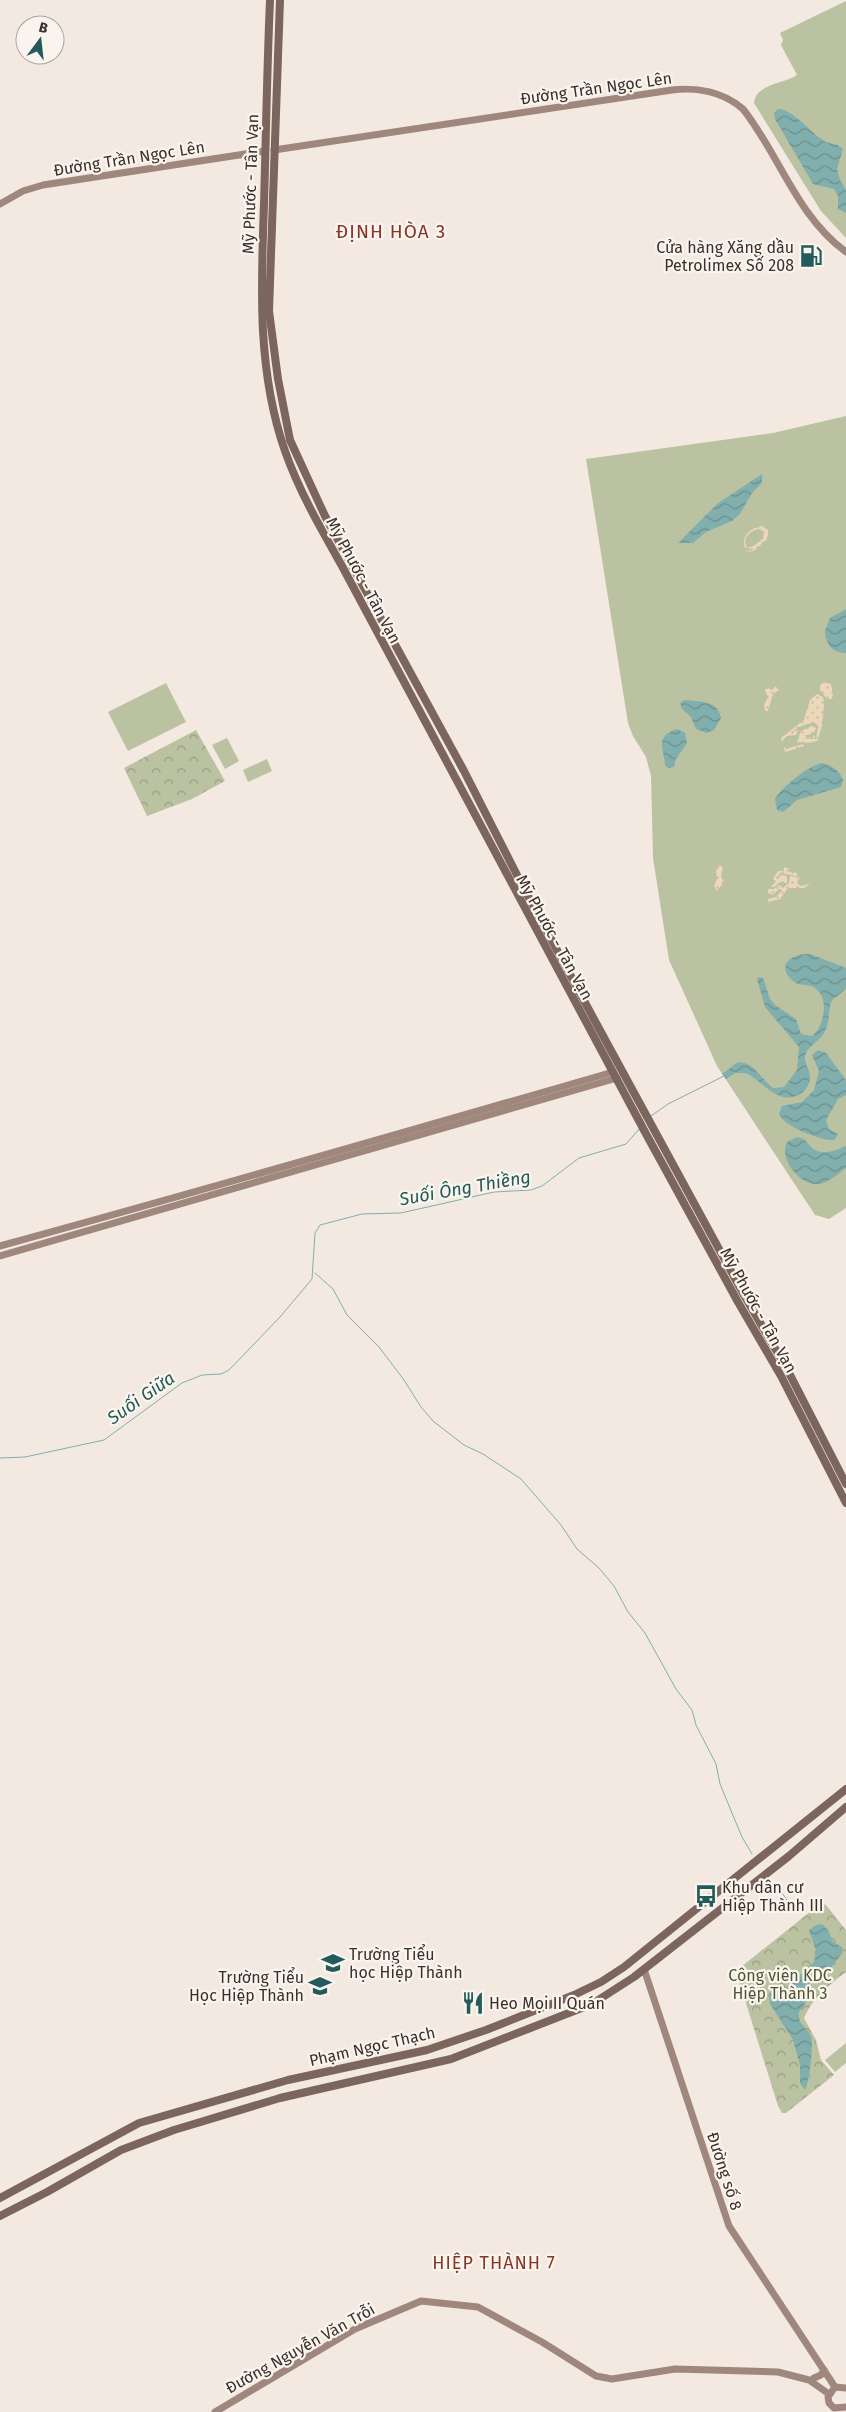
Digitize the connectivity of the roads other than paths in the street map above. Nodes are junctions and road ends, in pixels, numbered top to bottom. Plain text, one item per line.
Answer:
1 (270, 0) edge
2 (280, 0) edge
3 (269, 150) junction
4 (0, 204) edge
5 (846, 252) edge
6 (615, 1075) junction
7 (354, 1149) junction
8 (0, 1246) edge
9 (0, 1256) edge
10 (846, 1484) edge
11 (846, 1503) edge
12 (846, 1789) edge
13 (846, 1807) edge
14 (644, 1969) junction
15 (221, 2099) junction
16 (224, 2116) junction
17 (0, 2198) edge
18 (0, 2216) edge
19 (822, 2367) junction
20 (796, 2376) junction
21 (814, 2378) junction
22 (846, 2388) edge
23 (832, 2390) junction
24 (846, 2407) edge
25 (215, 2412) edge

1 - 3 main road, Mỹ Phước - Tân Vạn
2 - 3 main road, Mỹ Phước - Tân Vạn
3 - 4 street, Đường Trần Ngọc Lên
3 - 5 street, Đường Trần Ngọc Lên
3 - 6 main road, Mỹ Phước - Tân Vạn
3 - 10 main road, Mỹ Phước - Tân Vạn
6 - 7 street
6 - 11 main road, Mỹ Phước - Tân Vạn
7 - 8 street
7 - 9 street
12 - 15 main road, Phạm Ngọc Thạch
13 - 14 main road, Phạm Ngọc Thạch
14 - 16 main road, Phạm Ngọc Thạch
14 - 19 street, Đường số 8
15 - 16 main road
15 - 17 main road, Phạm Ngọc Thạch
16 - 18 main road, Phạm Ngọc Thạch
19 - 21 street
19 - 23 street, Đường số 8
20 - 21 street, Đường Nguyễn Văn Trỗi
20 - 23 street, Đường Nguyễn Văn Trỗi
20 - 25 street, Đường Nguyễn Văn Trỗi
21 - 23 street, Đường Nguyễn Văn Trỗi
22 - 23 street
23 - 24 street

